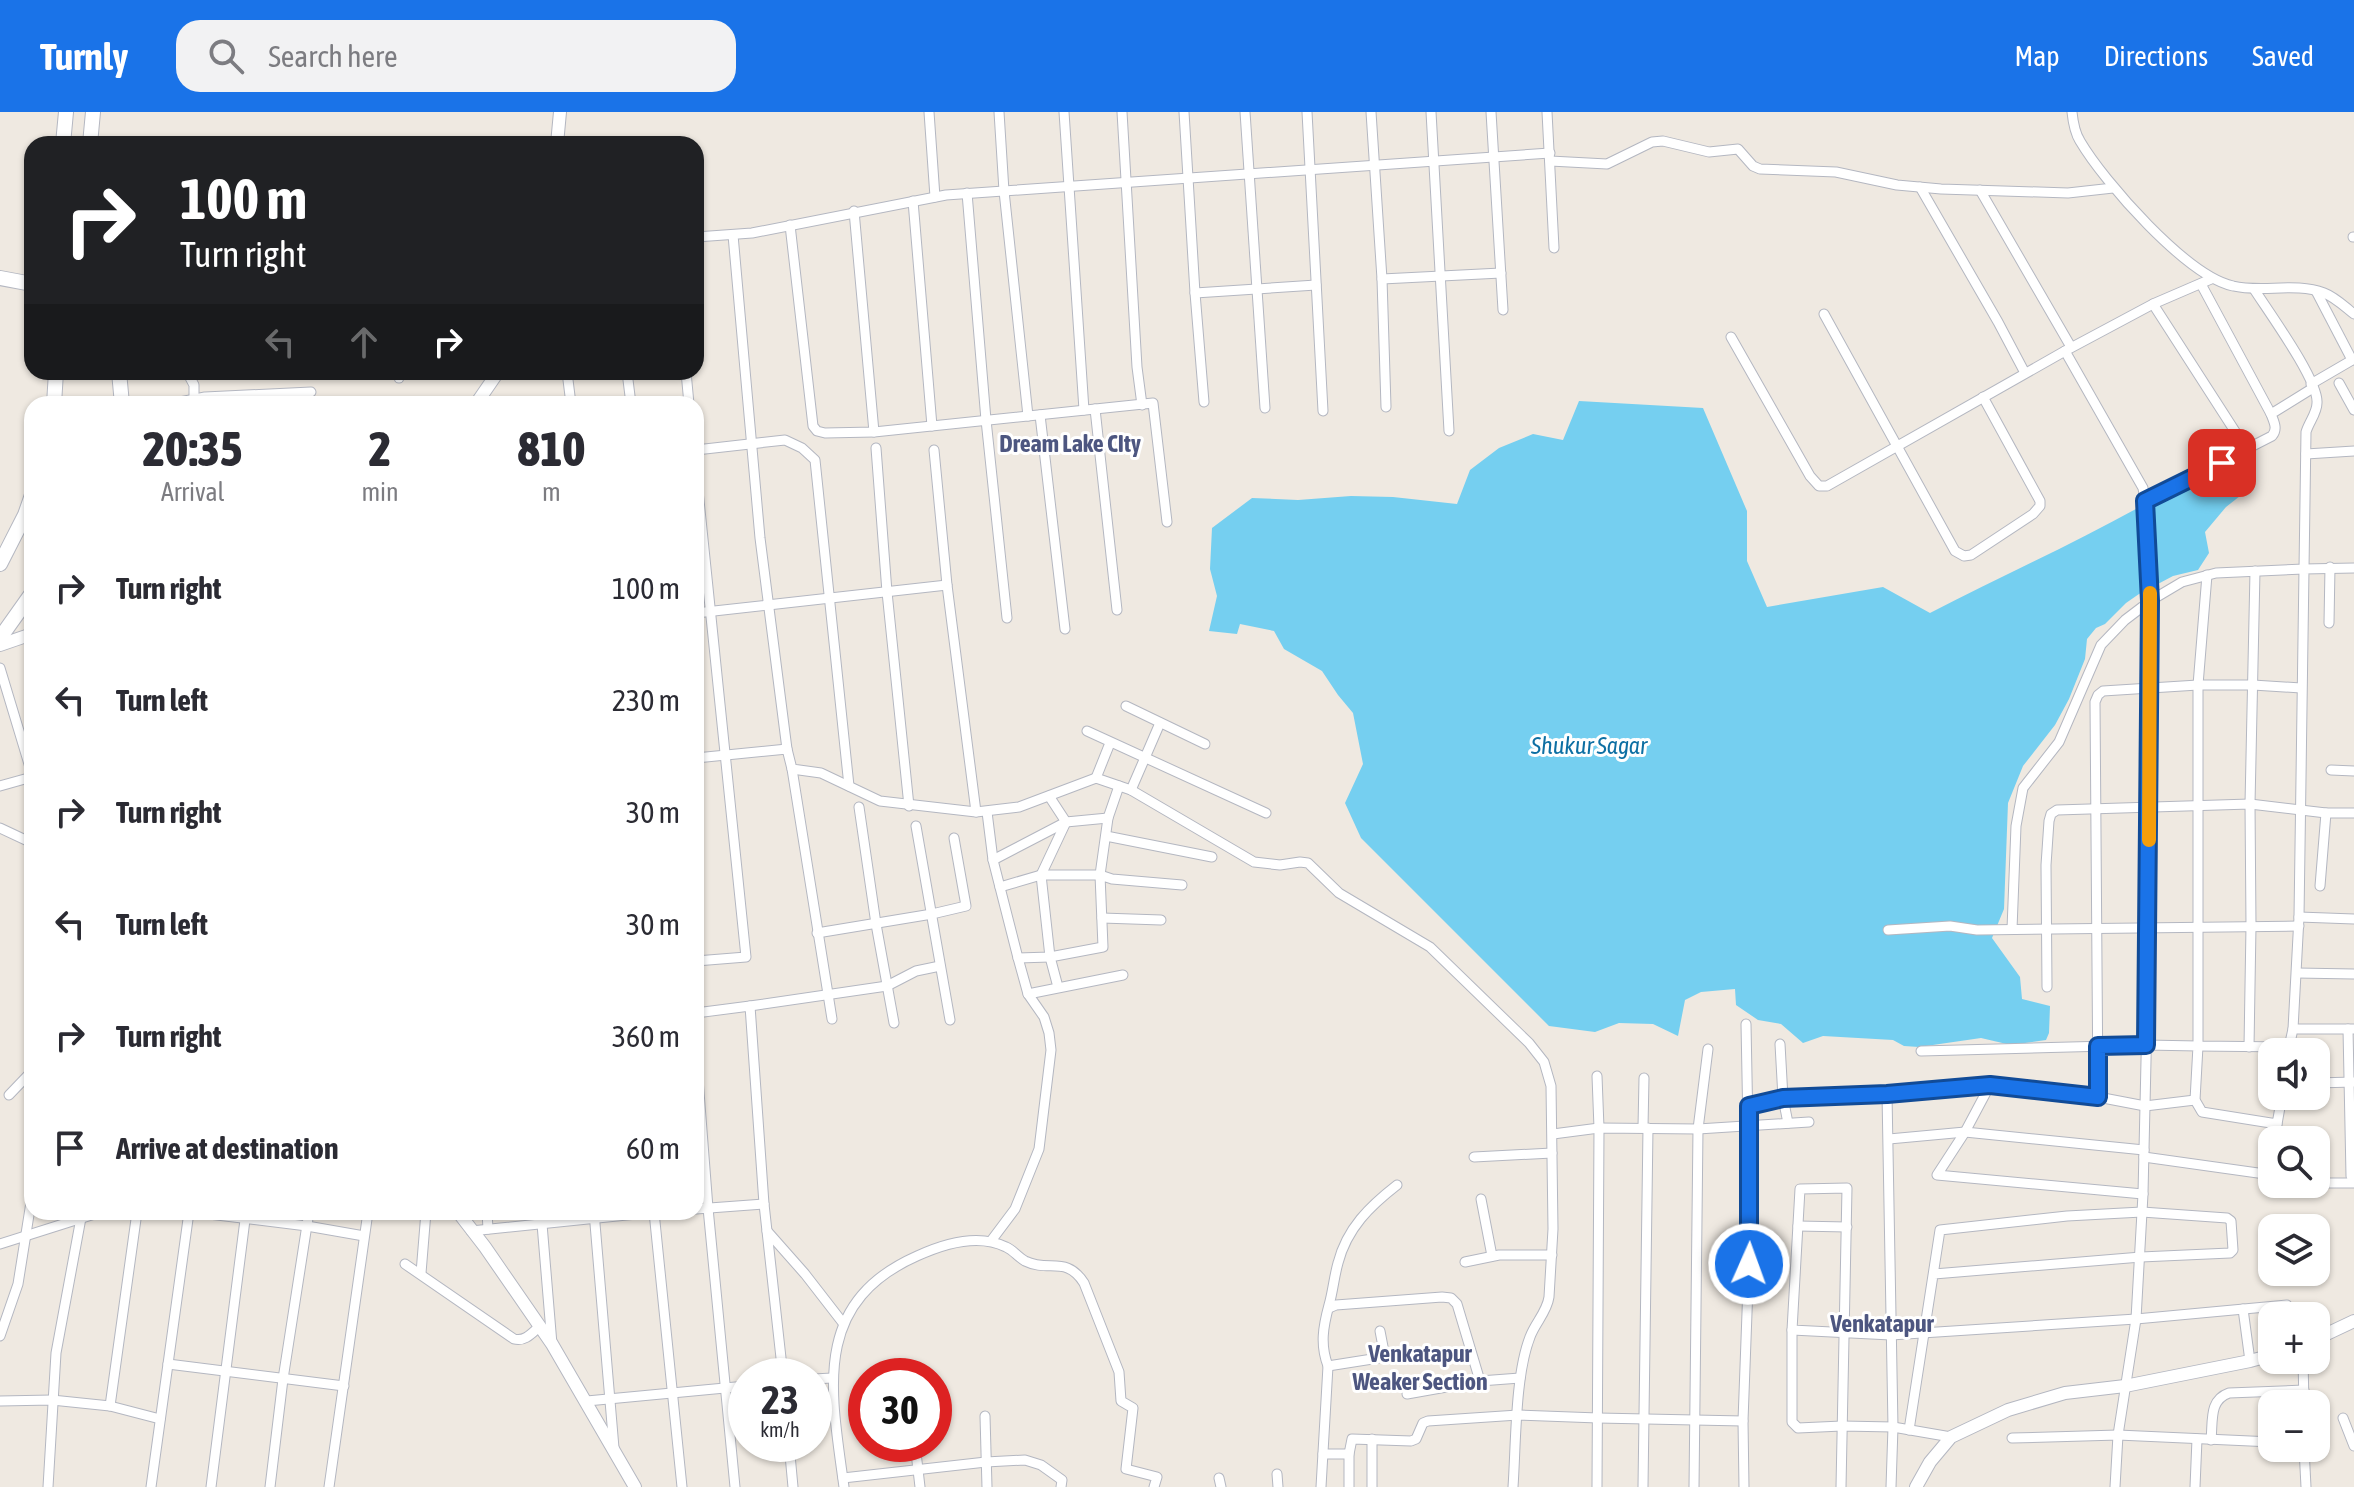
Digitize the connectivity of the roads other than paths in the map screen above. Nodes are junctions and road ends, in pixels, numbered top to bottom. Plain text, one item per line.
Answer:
1 (66, 112) edge
2 (93, 112) edge
3 (560, 112) edge
4 (929, 112) edge
5 (999, 112) edge
6 (1064, 112) edge
7 (1122, 112) edge
8 (1184, 112) edge
9 (1245, 112) edge
10 (1307, 112) edge
11 (1371, 112) edge
12 (1431, 112) edge
13 (1491, 112) edge
14 (1547, 112) edge
15 (2072, 112) edge
16 (64, 136) edge
17 (91, 136) edge
18 (558, 136) edge
19 (1494, 157) junction
20 (1550, 157) junction
21 (1434, 161) junction
22 (1374, 165) junction
23 (1310, 169) junction
24 (1250, 174) junction
25 (1188, 178) junction
26 (1127, 182) junction
27 (1068, 186) junction
28 (1920, 187) junction
29 (2113, 188) junction
30 (1980, 190) junction
31 (1004, 191) junction
32 (967, 193) junction
33 (935, 197) junction
34 (913, 201) junction
35 (854, 211) junction
36 (790, 225) junction
37 (733, 235) junction
38 (704, 237) edge
39 (1554, 248) dead end
40 (1501, 273) junction
41 (1441, 275) junction
42 (0, 278) edge
43 (1382, 279) junction
44 (2211, 279) junction
45 (24, 282) edge
46 (2201, 284) junction
47 (1316, 285) junction
48 (1257, 289) junction
49 (2254, 289) junction
50 (2316, 291) junction
51 (1195, 293) junction
52 (2153, 304) junction
53 (1503, 310) dead end
54 (1824, 314) dead end
55 (2354, 314) edge
56 (1731, 337) dead end
57 (2068, 349) junction
58 (2353, 360) edge
59 (2025, 373) junction
60 (2339, 383) dead end
61 (2312, 386) junction
62 (311, 392) dead end
63 (262, 396) edge
64 (1983, 397) junction
65 (1204, 402) dead end
66 (1142, 405) junction
67 (1386, 407) dead end
68 (1265, 408) dead end
69 (1095, 409) junction
70 (1084, 410) junction
71 (2354, 410) edge
72 (1323, 411) dead end
73 (2271, 414) junction
74 (1040, 415) junction
75 (1028, 416) junction
76 (986, 420) junction
77 (932, 426) junction
78 (1449, 431) dead end
79 (874, 432) junction
80 (753, 444) junction
81 (1897, 446) junction
82 (876, 448) dead end
83 (704, 449) edge
84 (934, 450) dead end
85 (2247, 450) junction
86 (2354, 451) edge
87 (2306, 454) junction
88 (2145, 501) junction
89 (24, 517) edge
90 (1167, 522) dead end
91 (704, 552) edge
92 (0, 564) edge
93 (2330, 567) junction
94 (2354, 568) edge
95 (2304, 569) junction
96 (2255, 571) junction
97 (2207, 575) junction
98 (947, 585) junction
99 (887, 592) junction
100 (829, 598) junction
101 (2150, 601) junction
102 (24, 604) edge
103 (769, 606) junction
104 (1117, 610) dead end
105 (704, 612) edge
106 (710, 612) junction
107 (1007, 618) dead end
108 (2329, 623) dead end
109 (1065, 629) dead end
110 (24, 637) edge
111 (0, 638) edge
112 (0, 645) edge
113 (0, 668) edge
114 (2198, 685) junction
115 (2253, 685) junction
116 (2301, 688) junction
117 (2150, 689) junction
118 (1126, 706) dead end
119 (1160, 723) junction
120 (1087, 731) dead end
121 (1110, 743) junction
122 (1205, 744) dead end
123 (24, 748) edge
124 (787, 749) junction
125 (724, 755) junction
126 (1145, 756) junction
127 (704, 757) edge
128 (792, 769) junction
129 (2331, 770) dead end
130 (2354, 771) edge
131 (24, 778) edge
132 (1096, 778) junction
133 (0, 786) edge
134 (849, 786) junction
135 (1119, 786) junction
136 (1131, 790) junction
137 (1049, 796) junction
138 (2250, 804) junction
139 (2199, 805) junction
140 (909, 806) junction
141 (859, 807) dead end
142 (2097, 808) junction
143 (2149, 809) junction
144 (2300, 810) junction
145 (982, 812) junction
146 (1266, 813) dead end
147 (2326, 813) junction
148 (2354, 813) edge
149 (1108, 818) junction
150 (1066, 822) junction
151 (916, 826) dead end
152 (0, 828) edge
153 (1106, 836) junction
154 (954, 838) dead end
155 (24, 839) edge
156 (1212, 857) dead end
157 (993, 860) junction
158 (1041, 875) junction
159 (1100, 875) junction
160 (1182, 885) dead end
161 (2320, 886) dead end
162 (1000, 887) junction
163 (932, 914) junction
164 (1102, 918) junction
165 (2354, 919) edge
166 (1161, 920) dead end
167 (2299, 921) junction
168 (876, 924) junction
169 (2251, 926) junction
170 (2199, 927) junction
171 (2149, 928) junction
172 (2012, 929) junction
173 (2097, 929) junction
174 (1888, 930) dead end
175 (2046, 930) junction
176 (817, 933) junction
177 (1050, 957) junction
178 (1018, 958) junction
179 (704, 960) edge
180 (940, 966) junction
181 (2297, 973) junction
182 (2354, 974) edge
183 (1123, 975) dead end
184 (887, 986) junction
185 (1058, 987) junction
186 (2047, 987) dead end
187 (1028, 994) junction
188 (827, 995) junction
189 (750, 1006) junction
190 (704, 1012) edge
191 (832, 1019) dead end
192 (950, 1020) dead end
193 (894, 1023) dead end
194 (1746, 1024) dead end
195 (2293, 1029) junction
196 (2351, 1029) edge
197 (2291, 1038) edge
198 (1780, 1044) dead end
199 (2146, 1045) junction
200 (2098, 1046) junction
201 (2198, 1046) junction
202 (2249, 1047) junction
203 (2258, 1048) edge
204 (1708, 1049) dead end
205 (1921, 1051) dead end
206 (1597, 1076) dead end
207 (1644, 1078) dead end
208 (24, 1079) edge
209 (2352, 1082) edge
210 (2330, 1083) edge
211 (1990, 1085) junction
212 (1887, 1094) junction
213 (9, 1095) dead end
214 (2098, 1097) junction
215 (1783, 1098) junction
216 (2195, 1100) junction
217 (1749, 1106) junction
218 (2145, 1106) junction
219 (2280, 1110) edge
220 (1809, 1122) dead end
221 (1788, 1123) junction
222 (2277, 1124) joint
223 (1748, 1126) junction
224 (1599, 1128) junction
225 (1645, 1128) junction
226 (1698, 1129) junction
227 (1965, 1132) junction
228 (1553, 1134) junction
229 (2352, 1136) edge
230 (1889, 1139) junction
231 (1552, 1153) junction
232 (2144, 1154) junction
233 (704, 1156) edge
234 (1474, 1157) dead end
235 (2258, 1173) edge
236 (2330, 1183) edge
237 (2354, 1183) edge
238 (1397, 1185) dead end
239 (2143, 1194) junction
240 (1481, 1199) dead end
241 (764, 1204) junction
242 (704, 1208) edge
243 (708, 1208) junction
244 (2142, 1212) junction
245 (28, 1220) edge
246 (74, 1220) edge
247 (81, 1220) edge
248 (136, 1220) edge
249 (190, 1220) edge
250 (245, 1220) edge
251 (270, 1220) edge
252 (308, 1220) edge
253 (367, 1220) edge
254 (425, 1220) edge
255 (463, 1220) edge
256 (487, 1220) edge
257 (542, 1220) edge
258 (566, 1220) edge
259 (595, 1220) edge
260 (655, 1220) edge
261 (542, 1224) junction
262 (307, 1226) junction
263 (1798, 1226) junction
264 (1847, 1227) junction
265 (488, 1229) junction
266 (471, 1231) junction
267 (767, 1231) junction
268 (26, 1234) junction
269 (364, 1236) junction
270 (991, 1241) junction
271 (0, 1244) edge
272 (1552, 1255) junction
273 (1492, 1256) junction
274 (2141, 1257) junction
275 (1465, 1262) dead end
276 (405, 1264) dead end
277 (421, 1273) junction
278 (1934, 1274) junction
279 (1329, 1308) junction
280 (2258, 1308) edge
281 (2243, 1309) junction
282 (2136, 1319) junction
283 (843, 1323) junction
284 (2353, 1323) edge
285 (540, 1326) junction
286 (1792, 1330) junction
287 (1380, 1331) dead end
288 (1843, 1332) junction
289 (1925, 1332) junction
290 (2330, 1333) edge
291 (1891, 1335) junction
292 (0, 1336) edge
293 (552, 1344) junction
294 (781, 1358) edge
295 (2258, 1359) edge
296 (2250, 1361) junction
297 (168, 1364) junction
298 (1328, 1366) junction
299 (226, 1372) junction
300 (2303, 1374) edge
301 (832, 1378) joint
302 (1520, 1378) junction
303 (283, 1379) junction
304 (1480, 1381) junction
305 (344, 1386) junction
306 (2125, 1386) junction
307 (725, 1389) junction
308 (728, 1389) edge
309 (2304, 1390) edge
310 (673, 1392) junction
311 (2258, 1392) edge
312 (1407, 1394) dead end
313 (610, 1397) junction
314 (52, 1400) junction
315 (0, 1401) edge
316 (587, 1401) junction
317 (110, 1406) junction
318 (1518, 1415) junction
319 (985, 1416) dead end
320 (1598, 1418) junction
321 (2343, 1418) dead end
322 (160, 1419) junction
323 (1644, 1419) junction
324 (1695, 1420) junction
325 (1743, 1421) junction
326 (1842, 1426) junction
327 (1893, 1427) junction
328 (1909, 1430) junction
329 (2118, 1435) junction
330 (1951, 1437) junction
331 (2012, 1438) dead end
332 (1372, 1439) junction
333 (2197, 1439) junction
334 (2211, 1440) junction
335 (2258, 1442) edge
336 (2354, 1446) edge
337 (1323, 1454) junction
338 (1349, 1454) junction
339 (615, 1455) junction
340 (791, 1462) edge
341 (917, 1462) edge
342 (986, 1462) junction
343 (2305, 1462) edge
344 (918, 1470) junction
345 (1277, 1474) dead end
346 (844, 1483) edge
347 (48, 1487) edge
348 (151, 1487) edge
349 (211, 1487) edge
350 (270, 1487) edge
351 (329, 1487) edge
352 (635, 1487) edge
353 (682, 1487) edge
354 (735, 1487) edge
355 (793, 1487) edge
356 (920, 1487) edge
357 (987, 1487) edge
358 (1061, 1487) edge
359 (1154, 1487) edge
360 (1278, 1487) edge
361 (1321, 1487) edge
362 (1349, 1487) edge
363 (1372, 1487) edge
364 (1513, 1487) edge
365 (1597, 1487) edge
366 (1643, 1487) edge
367 (1694, 1487) edge
368 (1744, 1487) edge
369 (1841, 1487) edge
370 (1891, 1487) edge
371 (1916, 1487) edge
372 (2115, 1487) edge
373 (2195, 1487) edge
374 (2306, 1487) edge

1 - 16 main road
2 - 17 main road
3 - 18 street
4 - 33 street
5 - 31 street
6 - 27 street
7 - 26 street
8 - 25 street
9 - 24 street
10 - 23 street
11 - 22 street
12 - 21 street
13 - 19 street
14 - 20 street
15 - 29 street
19 - 20 street
19 - 21 street
19 - 40 street
20 - 28 street
20 - 39 street
21 - 22 street
21 - 41 street
22 - 23 street
22 - 43 street
23 - 24 street
23 - 47 street
24 - 25 street
24 - 48 street
25 - 26 street
25 - 51 street
26 - 27 street
26 - 66 street
27 - 31 street
27 - 70 street
28 - 30 street
28 - 59 street
29 - 30 street
29 - 44 street
30 - 57 street
31 - 32 street
31 - 75 street
32 - 33 street
32 - 76 street
33 - 34 street
34 - 35 street
34 - 77 street
35 - 36 street
35 - 79 street
36 - 37 street
36 - 79 street
37 - 38 street
37 - 80 street
40 - 41 street
40 - 53 street
41 - 43 street
41 - 78 street
42 - 45 main road
43 - 67 street
44 - 46 street
44 - 49 street
46 - 52 street
46 - 73 street
47 - 48 street
47 - 72 street
48 - 51 street
48 - 68 street
49 - 50 street
49 - 61 street
50 - 55 street
50 - 58 street
51 - 65 street
52 - 57 street
52 - 85 street
54 - 81 street
56 - 81 street
57 - 59 street
57 - 88 street
58 - 61 street
59 - 64 street
60 - 71 street
61 - 73 street
61 - 87 street
62 - 63 street
64 - 81 street
64 - 81 street
66 - 69 street
66 - 90 street
69 - 70 street
69 - 104 street
70 - 74 street
73 - 85 street
74 - 75 street
74 - 109 street
75 - 76 street
76 - 77 street
76 - 107 street
77 - 79 street
80 - 83 street
80 - 100 street
80 - 103 street
82 - 99 street
84 - 98 street
85 - 88 street
86 - 87 street
87 - 95 street
88 - 101 street
89 - 92 main road
91 - 106 street
93 - 94 street
93 - 95 street
93 - 108 street
95 - 96 street
95 - 116 street
96 - 97 street
96 - 115 street
97 - 101 street
97 - 114 street
98 - 99 street
98 - 145 street
99 - 100 street
99 - 140 street
100 - 103 street
100 - 134 street
101 - 117 street
101 - 172 street
102 - 111 main road
103 - 106 street
103 - 124 street
105 - 106 street
106 - 125 street
110 - 112 street
113 - 123 street
114 - 115 street
114 - 117 street
114 - 139 street
115 - 116 street
115 - 138 street
116 - 144 street
117 - 142 street
117 - 143 street
118 - 119 street
119 - 122 street
119 - 126 street
120 - 121 street
121 - 126 street
121 - 132 street
124 - 125 street
124 - 128 street
125 - 127 street
125 - 179 street
126 - 136 street
126 - 146 street
128 - 134 street
128 - 176 street
129 - 130 street
131 - 133 street
132 - 135 street
132 - 137 street
134 - 140 street
135 - 136 street
135 - 149 street
136 - 228 street
137 - 145 street
137 - 150 street
138 - 139 street
138 - 144 street
138 - 169 street
139 - 143 street
139 - 170 street
140 - 145 street
141 - 168 street
142 - 143 street
142 - 173 street
142 - 175 street
143 - 171 street
144 - 147 street
144 - 167 street
145 - 157 street
147 - 148 street
147 - 161 street
149 - 150 street
149 - 153 street
150 - 157 street
150 - 158 street
151 - 163 street
152 - 155 street
153 - 156 street
153 - 159 street
154 - 163 street
157 - 162 street
158 - 159 street
158 - 162 street
158 - 177 street
159 - 160 street
159 - 164 street
162 - 178 street
163 - 168 street
163 - 180 street
164 - 166 street
164 - 177 street
165 - 167 street
167 - 169 street
167 - 181 street
168 - 176 street
168 - 184 street
169 - 170 street
169 - 202 street
170 - 171 street
170 - 201 street
171 - 173 street
171 - 199 street
172 - 174 street
172 - 175 street
173 - 175 street
173 - 200 street
175 - 186 street
176 - 188 street
177 - 178 street
177 - 185 street
178 - 187 street
180 - 184 street
180 - 192 street
181 - 182 street
181 - 195 street
183 - 185 street
184 - 188 street
184 - 193 street
185 - 187 street
187 - 270 street
188 - 189 street
188 - 191 street
189 - 190 street
189 - 241 street
194 - 217 street
195 - 196 street
195 - 197 street
196 - 209 street
198 - 215 street
199 - 200 street
199 - 201 street
199 - 218 street
200 - 205 street
200 - 214 street
201 - 202 street
201 - 216 street
202 - 203 street
204 - 226 street
206 - 224 street
207 - 225 street
208 - 213 street
209 - 210 street
209 - 229 street
211 - 212 street
211 - 214 street
211 - 227 street
212 - 215 street
212 - 230 street
214 - 218 street
215 - 217 street
215 - 221 street
216 - 218 street
216 - 222 street
217 - 223 street
218 - 232 street
219 - 222 street
220 - 221 street
221 - 223 street
223 - 226 street
223 - 325 street
224 - 225 street
224 - 228 street
224 - 320 street
225 - 226 street
225 - 323 street
226 - 324 street
227 - 230 street
227 - 232 street
227 - 239 street
228 - 231 street
229 - 237 street
230 - 291 street
231 - 234 street
231 - 272 street
232 - 235 street
232 - 239 street
233 - 243 street
236 - 237 street
238 - 279 street
239 - 244 street
240 - 273 street
241 - 243 street
241 - 267 street
242 - 243 street
243 - 307 street
244 - 274 street
244 - 274 street
244 - 278 street
245 - 268 street
246 - 268 street
247 - 314 street
248 - 317 street
249 - 297 street
250 - 299 street
251 - 262 street
252 - 262 street
253 - 269 street
254 - 277 street
255 - 266 street
256 - 265 street
257 - 261 street
258 - 261 street
259 - 313 street
260 - 310 street
261 - 265 street
261 - 293 street
262 - 269 street
262 - 303 street
263 - 264 street
263 - 264 street
263 - 286 street
264 - 288 street
265 - 266 street
266 - 285 street
267 - 283 street
267 - 294 street
268 - 271 street
268 - 292 street
269 - 305 street
270 - 283 street
270 - 359 street
272 - 273 street
272 - 302 street
273 - 275 street
274 - 278 street
274 - 282 street
276 - 277 street
277 - 285 street
278 - 289 street
279 - 298 street
279 - 304 street
280 - 281 street
281 - 282 street
281 - 296 street
282 - 289 street
282 - 306 street
283 - 301 street
284 - 290 street
285 - 293 street
286 - 288 street
286 - 326 street
287 - 298 street
288 - 291 street
288 - 326 street
289 - 291 street
289 - 328 street
291 - 327 street
293 - 316 street
295 - 296 street
296 - 306 street
297 - 299 street
297 - 322 street
298 - 337 street
299 - 303 street
299 - 349 street
300 - 309 street
301 - 346 street
302 - 304 street
302 - 318 street
303 - 305 street
303 - 350 street
304 - 312 street
305 - 351 street
306 - 329 street
306 - 330 street
307 - 308 street
307 - 310 street
307 - 354 street
310 - 313 street
310 - 353 street
311 - 334 street
313 - 316 street
313 - 339 street
314 - 315 street
314 - 317 street
314 - 347 street
316 - 339 street
317 - 322 street
318 - 320 street
318 - 332 street
318 - 364 street
319 - 342 street
320 - 323 street
320 - 365 street
321 - 336 street
322 - 348 street
323 - 324 street
323 - 366 street
324 - 325 street
324 - 367 street
325 - 368 street
326 - 327 street
326 - 369 street
327 - 328 street
327 - 370 street
328 - 330 street
329 - 331 street
329 - 333 street
329 - 372 street
330 - 371 street
332 - 338 street
332 - 363 street
333 - 334 street
333 - 373 street
334 - 335 street
337 - 338 street
337 - 361 street
338 - 362 street
339 - 352 street
340 - 355 street
341 - 344 street
342 - 344 street
342 - 357 street
342 - 358 street
343 - 374 street
344 - 346 street
344 - 356 street
345 - 360 street

